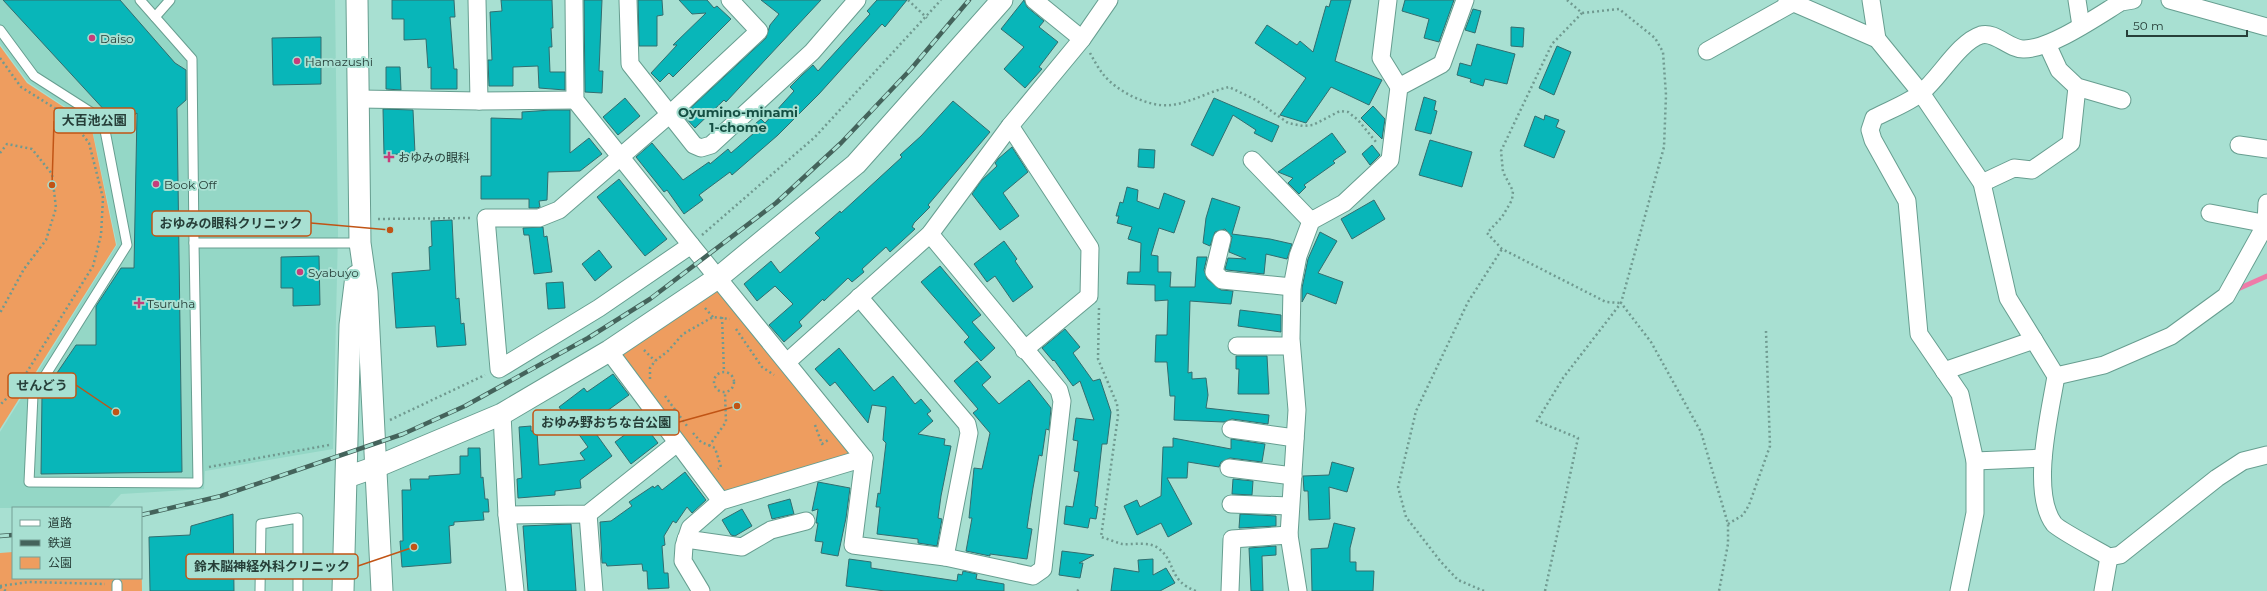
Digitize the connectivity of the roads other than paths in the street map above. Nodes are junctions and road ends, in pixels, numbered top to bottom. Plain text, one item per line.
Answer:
1 (140, 0) edge
2 (170, 0) edge
3 (358, 0) edge
4 (477, 0) edge
5 (574, 0) edge
6 (628, 0) edge
7 (730, 0) edge
8 (857, 0) edge
9 (1002, 0) edge
10 (1034, 0) edge
11 (1109, 0) edge
12 (1388, 0) edge
13 (1465, 0) edge
14 (1871, 0) edge
15 (2077, 0) edge
16 (2170, 0) edge
17 (1793, 1) edge
18 (2125, 1) edge
19 (154, 17) junction
20 (2081, 26) junction
21 (2267, 27) edge
22 (0, 30) edge
23 (1082, 39) junction
24 (1877, 39) junction
25 (2047, 44) junction
26 (1707, 51) dead end
27 (1399, 87) junction
28 (2077, 87) junction
29 (1921, 93) junction
30 (360, 99) junction
31 (575, 100) junction
32 (2122, 100) dead end
33 (480, 101) junction
34 (670, 114) junction
35 (1010, 126) junction
36 (2239, 145) dead end
37 (2267, 149) edge
38 (620, 158) junction
39 (1252, 160) dead end
40 (1982, 183) junction
41 (2267, 203) edge
42 (2210, 213) dead end
43 (1311, 221) junction
44 (2266, 224) edge
45 (930, 234) junction
46 (1222, 239) dead end
47 (194, 243) junction
48 (360, 243) junction
49 (691, 245) junction
50 (719, 277) junction
51 (1292, 287) junction
52 (859, 297) junction
53 (2034, 340) junction
54 (1237, 346) dead end
55 (1291, 346) junction
56 (1024, 350) junction
57 (609, 351) junction
58 (787, 362) junction
59 (1944, 371) junction
60 (2056, 376) junction
61 (502, 414) junction
62 (1231, 429) dead end
63 (1295, 438) junction
64 (677, 443) junction
65 (2267, 455) edge
66 (864, 458) junction
67 (2043, 458) junction
68 (1975, 461) junction
69 (376, 468) junction
70 (1229, 468) dead end
71 (1292, 476) junction
72 (347, 477) junction
73 (721, 502) junction
74 (1231, 504) dead end
75 (1290, 506) junction
76 (588, 514) junction
77 (507, 516) junction
78 (806, 521) dead end
79 (1288, 536) junction
80 (686, 539) junction
81 (945, 557) junction
82 (2109, 557) junction
83 (260, 591) edge
84 (298, 591) edge
85 (343, 591) edge
86 (382, 591) edge
87 (515, 591) edge
88 (594, 591) edge
89 (701, 591) edge
90 (1230, 591) edge
91 (1298, 591) edge
92 (1958, 591) edge
93 (2103, 591) edge

1 - 19 lane
2 - 19 lane
3 - 30 street
4 - 33 street
5 - 31 street
6 - 34 street
7 - 34 street
8 - 34 street
9 - 50 street
10 - 23 street
11 - 23 street
12 - 27 street
13 - 27 street
14 - 24 street
15 - 20 street
16 - 21 street
17 - 24 street
17 - 26 street
18 - 20 street
19 - 47 lane
20 - 25 street
22 - 47 lane
23 - 35 street
24 - 29 street
25 - 28 street
25 - 29 street
27 - 43 street
28 - 32 street
28 - 40 street
29 - 40 street
29 - 59 street
30 - 33 street
30 - 48 street
31 - 33 street
31 - 38 street
34 - 38 street
35 - 45 street
35 - 56 street
36 - 37 street
38 - 49 street
38 - 49 street
39 - 43 street
40 - 53 street
41 - 44 street
42 - 44 street
43 - 51 street
44 - 60 street
45 - 52 street
45 - 56 street
46 - 51 street
47 - 48 lane
48 - 69 street
48 - 72 street
49 - 50 street
50 - 57 street
50 - 58 street
51 - 55 street
52 - 58 street
52 - 81 street
53 - 59 street
53 - 60 street
54 - 55 street
55 - 63 street
56 - 81 street
57 - 61 street
57 - 64 street
58 - 66 street
59 - 68 street
60 - 67 street
61 - 69 street
61 - 77 street
62 - 63 street
63 - 71 street
64 - 73 street
64 - 76 street
65 - 82 street
66 - 73 street
66 - 81 street
67 - 68 street
67 - 82 street
68 - 92 street
69 - 72 street
69 - 86 street
70 - 71 street
71 - 75 street
72 - 85 street
73 - 80 street
74 - 75 street
75 - 79 street
76 - 77 street
76 - 88 street
77 - 87 street
78 - 80 street
79 - 90 street
79 - 91 street
80 - 89 street
82 - 93 street
83 - 84 lane

